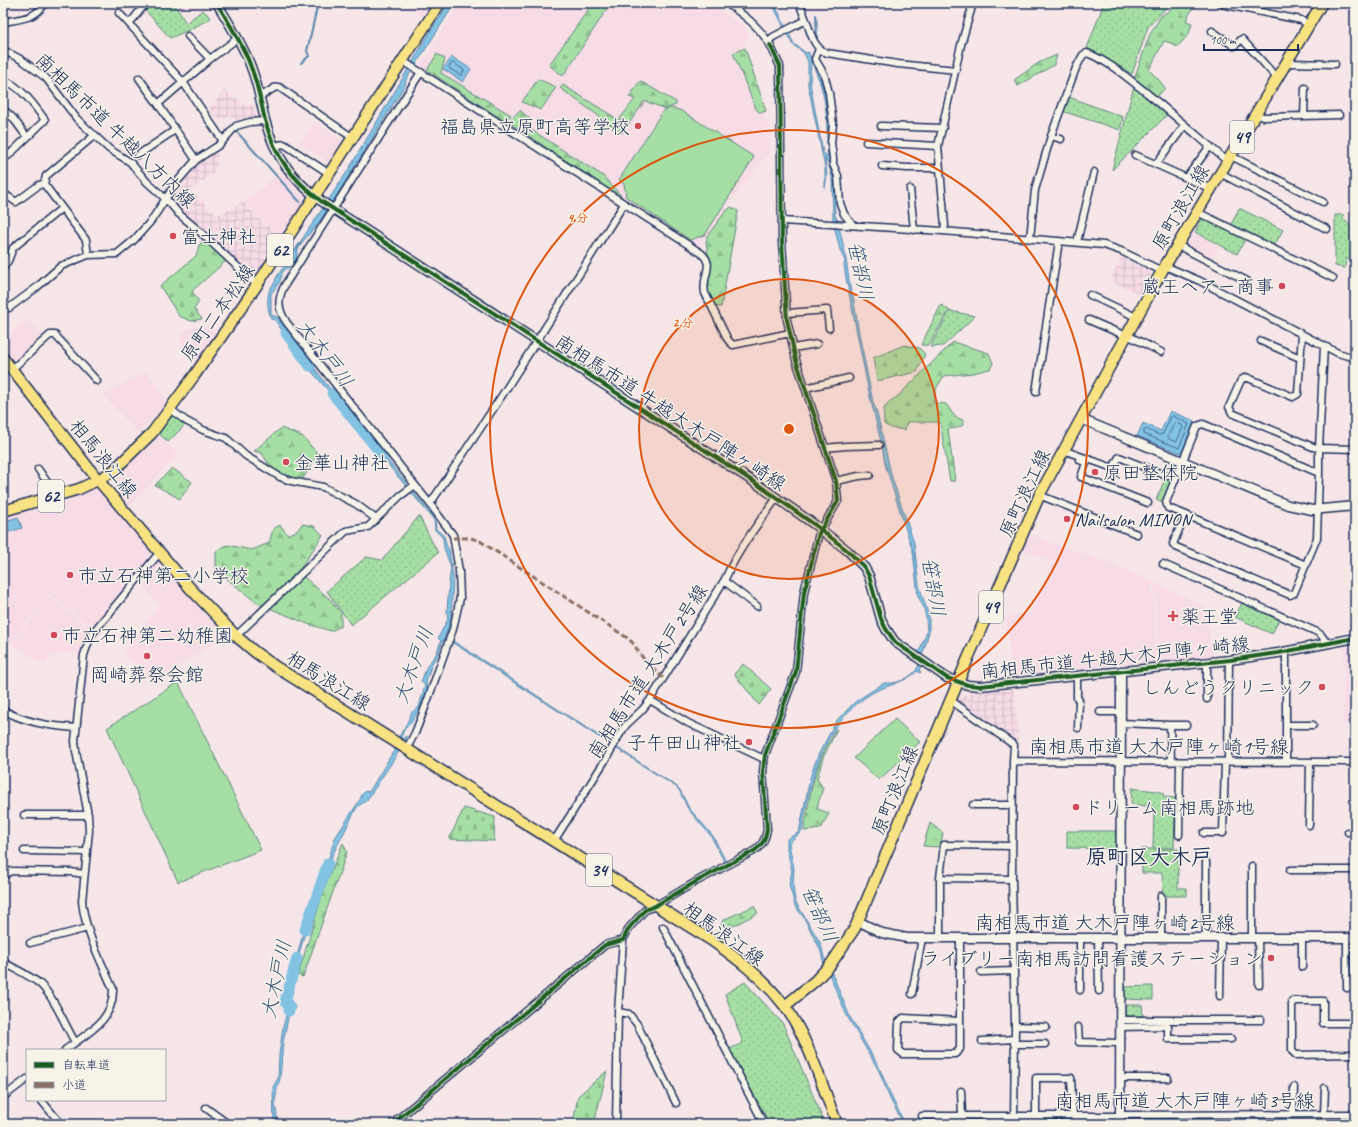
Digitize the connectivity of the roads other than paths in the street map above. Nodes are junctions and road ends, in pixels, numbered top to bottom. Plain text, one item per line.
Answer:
1 (45, 3) edge
2 (148, 3) edge
3 (217, 3) edge
4 (440, 3) edge
5 (726, 3) edge
6 (799, 3) edge
7 (973, 3) edge
8 (1322, 3) edge
9 (1221, 4) dead end
10 (120, 13) dead end
11 (806, 20) junction
12 (3, 22) edge
13 (130, 23) junction
14 (1310, 25) junction
15 (1212, 31) dead end
16 (188, 36) dead end
17 (238, 38) junction
18 (770, 45) junction
19 (819, 49) junction
20 (3, 50) edge
21 (210, 59) junction
22 (405, 62) junction
23 (1291, 64) junction
24 (1334, 64) dead end
25 (956, 70) junction
26 (420, 71) junction
27 (139, 78) dead end
28 (1278, 78) junction
29 (3, 80) edge
30 (183, 82) junction
31 (1305, 88) dead end
32 (260, 97) junction
33 (158, 104) junction
34 (3, 109) edge
35 (1260, 115) junction
36 (1339, 115) dead end
37 (1304, 116) junction
38 (265, 121) junction
39 (1185, 124) junction
40 (881, 126) dead end
41 (943, 128) junction
42 (175, 130) junction
43 (95, 135) junction
44 (1051, 136) junction
45 (27, 137) junction
46 (353, 138) junction
47 (1061, 139) dead end
48 (223, 141) junction
49 (866, 142) dead end
50 (274, 146) junction
51 (938, 146) junction
52 (1210, 146) junction
53 (3, 148) edge
54 (138, 155) dead end
55 (1135, 155) dead end
56 (1229, 158) junction
57 (196, 160) junction
58 (1156, 164) junction
59 (882, 166) dead end
60 (940, 168) junction
61 (1094, 172) dead end
62 (1220, 173) junction
63 (330, 174) junction
64 (1187, 177) junction
65 (44, 184) junction
66 (910, 189) dead end
67 (1211, 189) junction
68 (3, 193) edge
69 (166, 199) junction
70 (318, 199) junction
71 (1323, 202) dead end
72 (624, 204) junction
73 (62, 208) junction
74 (333, 209) junction
75 (1201, 214) junction
76 (782, 221) junction
77 (850, 225) junction
78 (1327, 229) dead end
79 (914, 230) junction
80 (943, 231) junction
81 (1030, 238) junction
82 (1059, 241) junction
83 (1077, 242) junction
84 (1181, 247) junction
85 (88, 255) junction
86 (3, 268) edge
87 (1164, 268) junction
88 (1333, 278) dead end
89 (1246, 281) dead end
90 (257, 285) junction
91 (1090, 296) dead end
92 (3, 306) edge
93 (787, 313) junction
94 (1136, 317) junction
95 (1089, 320) dead end
96 (829, 328) dead end
97 (790, 333) junction
98 (1302, 334) junction
99 (1126, 335) junction
100 (536, 341) junction
101 (1261, 341) dead end
102 (817, 344) dead end
103 (1324, 346) junction
104 (793, 348) junction
105 (1161, 352) dead end
106 (3, 358) edge
107 (1300, 358) junction
108 (1355, 358) edge
109 (12, 369) junction
110 (849, 378) dead end
111 (97, 381) dead end
112 (805, 388) junction
113 (1036, 392) dead end
114 (170, 409) junction
115 (1081, 419) junction
116 (880, 445) dead end
117 (825, 448) junction
118 (1319, 448) junction
119 (1355, 449) edge
120 (1062, 451) junction
121 (1183, 461) junction
122 (38, 469) dead end
123 (1319, 473) junction
124 (870, 474) dead end
125 (1167, 476) dead end
126 (98, 480) junction
127 (836, 481) junction
128 (415, 485) junction
129 (56, 495) junction
130 (1039, 496) junction
131 (777, 498) junction
132 (1148, 503) dead end
133 (430, 504) junction
134 (1355, 506) edge
135 (1318, 510) junction
136 (3, 511) edge
137 (1185, 515) junction
138 (376, 519) junction
139 (821, 530) junction
140 (1137, 534) dead end
141 (160, 552) junction
142 (1163, 564) dead end
143 (1306, 565) junction
144 (724, 581) junction
145 (757, 606) dead end
146 (236, 636) junction
147 (1355, 638) edge
148 (1326, 644) junction
149 (1286, 651) junction
150 (1229, 660) junction
151 (1207, 662) junction
152 (1121, 671) junction
153 (1077, 676) junction
154 (958, 682) junction
155 (1207, 699) dead end
156 (650, 700) junction
157 (950, 700) junction
158 (3, 710) edge
159 (1100, 712) dead end
160 (1120, 712) junction
161 (1120, 723) junction
162 (1170, 725) junction
163 (1186, 725) dead end
164 (1286, 725) junction
165 (1313, 725) dead end
166 (76, 728) junction
167 (1078, 728) dead end
168 (405, 747) junction
169 (764, 759) junction
170 (1013, 761) junction
171 (1121, 762) junction
172 (1170, 762) junction
173 (1180, 762) junction
174 (1226, 762) junction
175 (1286, 762) junction
176 (1310, 762) junction
177 (1355, 762) edge
178 (974, 805) dead end
179 (1013, 805) junction
180 (24, 815) dead end
181 (88, 816) junction
182 (1309, 825) dead end
183 (1348, 832) dead end
184 (1355, 832) edge
185 (1204, 833) dead end
186 (1179, 835) dead end
187 (554, 841) junction
188 (1012, 846) junction
189 (24, 850) dead end
190 (87, 852) junction
191 (1206, 862) dead end
192 (1252, 866) dead end
193 (1290, 870) dead end
194 (1355, 870) edge
195 (84, 874) junction
196 (3, 876) edge
197 (940, 878) junction
198 (1012, 879) junction
199 (1161, 896) dead end
200 (655, 906) junction
201 (858, 921) junction
202 (663, 927) dead end
203 (88, 928) junction
204 (1161, 937) junction
205 (922, 938) junction
206 (940, 938) junction
207 (960, 938) junction
208 (1013, 938) junction
209 (1080, 938) junction
210 (1098, 938) junction
211 (1121, 938) junction
212 (1206, 938) junction
213 (1221, 938) junction
214 (1255, 938) junction
215 (1302, 938) junction
216 (1351, 938) edge
217 (623, 940) junction
218 (30, 943) dead end
219 (3, 962) edge
220 (1302, 967) dead end
221 (1014, 971) junction
222 (981, 972) dead end
223 (1259, 985) dead end
224 (1355, 988) edge
225 (1080, 990) dead end
226 (1099, 991) dead end
227 (912, 994) dead end
228 (1220, 996) dead end
229 (785, 1006) junction
230 (618, 1012) junction
231 (1261, 1020) dead end
232 (960, 1021) junction
233 (1121, 1023) junction
234 (1355, 1023) edge
235 (1015, 1026) junction
236 (1046, 1027) dead end
237 (1078, 1027) dead end
238 (1231, 1040) dead end
239 (982, 1041) dead end
240 (76, 1042) junction
241 (1014, 1042) junction
242 (1120, 1043) junction
243 (1045, 1044) dead end
244 (66, 1049) edge
245 (1355, 1054) edge
246 (1120, 1078) junction
247 (1168, 1078) dead end
248 (26, 1081) edge
249 (1294, 1087) dead end
250 (1325, 1088) dead end
251 (961, 1091) dead end
252 (3, 1098) edge
253 (42, 1101) edge
254 (676, 1103) dead end
255 (206, 1108) dead end
256 (1293, 1114) junction
257 (1324, 1114) junction
258 (1355, 1114) edge
259 (922, 1116) dead end
260 (947, 1116) junction
261 (962, 1116) junction
262 (1015, 1116) junction
263 (1036, 1116) junction
264 (1076, 1116) junction
265 (985, 1117) junction
266 (1120, 1120) edge
267 (61, 1124) edge
268 (228, 1124) edge
269 (234, 1124) edge
270 (237, 1124) edge
271 (392, 1124) edge
272 (616, 1124) edge
273 (764, 1124) edge
274 (837, 1124) edge
275 (948, 1124) edge
276 (985, 1124) edge
277 (1014, 1124) edge
278 (1078, 1124) edge

1 - 12 street
2 - 13 street
3 - 17 street, 南相馬市道 牛越大木戸陣ヶ崎線
4 - 22 main road, 原町二本松線 / 62
5 - 18 street
6 - 11 street
7 - 25 street
8 - 14 main road, 原町浪江線 / 49
9 - 14 street
10 - 13 street
11 - 18 street
11 - 19 street
13 - 30 street
14 - 23 main road, 原町浪江線 / 49
15 - 28 street
16 - 21 street
17 - 21 street
17 - 32 street, 南相馬市道 牛越大木戸陣ヶ崎線
18 - 76 street
19 - 25 street
19 - 77 street
20 - 43 street, 南相馬市道 牛越八方内線
21 - 30 street
22 - 26 street
22 - 46 main road, 原町二本松線 / 62
23 - 24 street
23 - 28 main road, 原町浪江線 / 49
25 - 41 street
26 - 72 street
26 - 74 street
27 - 33 street
28 - 35 main road, 原町浪江線 / 49
29 - 45 street
30 - 33 street
30 - 48 street
31 - 37 street
32 - 38 street, 南相馬市道 牛越大木戸陣ヶ崎線
32 - 46 street
33 - 42 street
34 - 45 street
35 - 37 street
35 - 56 main road, 原町浪江線 / 49
36 - 37 street
38 - 48 street
38 - 50 street, 南相馬市道 牛越大木戸陣ヶ崎線
39 - 44 street
39 - 52 street
39 - 58 street
40 - 41 street
41 - 51 street
42 - 54 street
42 - 57 street
43 - 65 street
43 - 69 street, 南相馬市道 牛越八方内線
44 - 47 street
44 - 81 street
45 - 53 street
46 - 63 main road, 原町二本松線 / 62
48 - 57 street
49 - 51 street
50 - 63 street
50 - 70 street, 南相馬市道 牛越大木戸陣ヶ崎線
51 - 60 street
52 - 56 street
52 - 64 street
55 - 58 street
56 - 62 main road, 原町浪江線 / 49
56 - 71 street
57 - 69 street
58 - 64 street
59 - 60 street
60 - 80 street
61 - 83 street
62 - 67 main road, 原町浪江線 / 49
62 - 78 street
63 - 70 main road, 原町二本松線 / 62
64 - 67 street
65 - 68 street
65 - 73 street
66 - 79 street
67 - 75 main road, 原町浪江線 / 49
69 - 85 street
69 - 90 street, 南相馬市道 牛越八方内線
70 - 74 street, 南相馬市道 牛越大木戸陣ヶ崎線
70 - 90 main road, 原町二本松線 / 62
72 - 97 street
72 - 100 street
73 - 85 street
73 - 86 street
74 - 100 street, 南相馬市道 牛越大木戸陣ヶ崎線
74 - 128 street
75 - 84 main road, 原町浪江線 / 49
75 - 88 street
76 - 77 street
76 - 93 street
77 - 79 street
79 - 80 street
80 - 81 street
81 - 82 street
82 - 83 street
82 - 113 street
83 - 87 street
84 - 87 main road, 原町浪江線 / 49
84 - 89 street
85 - 92 street
87 - 94 main road, 原町浪江線 / 49
87 - 98 street
90 - 114 main road, 原町二本松線 / 62
91 - 94 street
93 - 96 street
93 - 97 street
94 - 99 main road, 原町浪江線 / 49
95 - 99 street
97 - 104 street
98 - 103 street
98 - 107 street
99 - 105 street
99 - 115 main road, 原町浪江線 / 49
100 - 131 street, 南相馬市道 牛越大木戸陣ヶ崎線
100 - 133 street
101 - 107 street
102 - 104 street
103 - 108 street
103 - 118 street
104 - 112 street
106 - 109 main road, 相馬浪江線 / 34
107 - 118 street
109 - 111 street
109 - 126 main road, 相馬浪江線 / 34
110 - 112 street
112 - 117 street
114 - 126 main road, 原町二本松線 / 62
114 - 138 street
115 - 120 main road, 原町浪江線 / 49
115 - 121 street
116 - 117 street
117 - 127 street
118 - 119 street
118 - 123 street
120 - 125 street
120 - 130 main road, 原町浪江線 / 49
120 - 132 street
121 - 123 street
121 - 135 street
121 - 137 street
122 - 129 street
123 - 135 street
124 - 127 street
126 - 129 main road, 原町二本松線 / 62
126 - 141 main road, 相馬浪江線 / 34
127 - 139 street
128 - 133 street
128 - 138 street
129 - 136 main road, 原町二本松線 / 62
130 - 140 street
130 - 154 main road, 原町浪江線 / 49
131 - 139 street, 南相馬市道 牛越大木戸陣ヶ崎線
131 - 144 street, 南相馬市道 大木戸2号線
133 - 168 street
134 - 135 street
135 - 143 street
137 - 143 street
137 - 143 street
138 - 146 street
139 - 154 street, 南相馬市道 牛越大木戸陣ヶ崎線
139 - 169 street
141 - 146 main road, 相馬浪江線 / 34
141 - 166 street
142 - 148 street
144 - 145 street
144 - 156 street, 南相馬市道 大木戸2号線
146 - 168 main road, 相馬浪江線 / 34
147 - 148 street, 南相馬市道 牛越大木戸陣ヶ崎線
148 - 149 street, 南相馬市道 牛越大木戸陣ヶ崎線
149 - 150 street, 南相馬市道 牛越大木戸陣ヶ崎線
149 - 164 street
150 - 151 street, 南相馬市道 牛越大木戸陣ヶ崎線
150 - 174 street
151 - 152 street, 南相馬市道 牛越大木戸陣ヶ崎線
151 - 155 street
152 - 153 street, 南相馬市道 牛越大木戸陣ヶ崎線
152 - 160 street
153 - 154 street, 南相馬市道 牛越大木戸陣ヶ崎線
153 - 167 street
154 - 157 main road, 原町浪江線 / 49
156 - 169 street
156 - 187 street, 南相馬市道 大木戸2号線
157 - 170 street
157 - 201 main road, 原町浪江線 / 49
158 - 166 street
159 - 160 street
160 - 161 street
161 - 162 street
161 - 171 street
162 - 163 street
162 - 172 street
164 - 165 street
164 - 175 street
166 - 181 street
168 - 187 main road, 相馬浪江線 / 34
169 - 200 street
170 - 171 street, 南相馬市道 大木戸陣ヶ崎1号線
170 - 179 street, 南相馬市道 大木戸陣ヶ崎1号線
171 - 172 street, 南相馬市道 大木戸陣ヶ崎1号線
171 - 211 street
172 - 173 street, 南相馬市道 大木戸陣ヶ崎1号線
173 - 174 street, 南相馬市道 大木戸陣ヶ崎1号線
173 - 186 street
174 - 175 street, 南相馬市道 大木戸陣ヶ崎1号線
174 - 185 street
175 - 176 street, 南相馬市道 大木戸陣ヶ崎1号線
176 - 177 street, 南相馬市道 大木戸陣ヶ崎1号線
176 - 182 street
178 - 179 street
179 - 188 street, 南相馬市道 大木戸陣ヶ崎1号線
180 - 181 street
181 - 190 street
183 - 184 street
187 - 200 main road, 相馬浪江線 / 34
188 - 197 street
188 - 198 street, 南相馬市道 大木戸陣ヶ崎1号線
189 - 190 street
190 - 195 street
191 - 212 street
192 - 214 street
193 - 194 street
195 - 196 street
195 - 203 street
197 - 198 street
197 - 206 street
198 - 208 street, 南相馬市道 大木戸陣ヶ崎1号線
199 - 204 street
200 - 217 street
200 - 229 main road, 相馬浪江線 / 34
201 - 205 street, 南相馬市道 大木戸陣ヶ崎2号線
201 - 229 main road, 原町浪江線 / 49
202 - 273 street
203 - 218 street
203 - 240 street
204 - 211 street, 南相馬市道 大木戸陣ヶ崎2号線
204 - 212 street, 南相馬市道 大木戸陣ヶ崎2号線
205 - 206 street, 南相馬市道 大木戸陣ヶ崎2号線
205 - 227 street
206 - 207 street, 南相馬市道 大木戸陣ヶ崎2号線
207 - 208 street, 南相馬市道 大木戸陣ヶ崎2号線
207 - 232 street
208 - 209 street, 南相馬市道 大木戸陣ヶ崎2号線
208 - 221 street, 南相馬市道 大木戸陣ヶ崎1号線
209 - 210 street, 南相馬市道 大木戸陣ヶ崎2号線
209 - 225 street
210 - 211 street, 南相馬市道 大木戸陣ヶ崎2号線
210 - 226 street
211 - 233 street
212 - 213 street, 南相馬市道 大木戸陣ヶ崎2号線
213 - 214 street, 南相馬市道 大木戸陣ヶ崎2号線
213 - 228 street
214 - 215 street, 南相馬市道 大木戸陣ヶ崎2号線
214 - 223 street
215 - 216 street, 南相馬市道 大木戸陣ヶ崎2号線
215 - 220 street
216 - 224 street
217 - 230 street
217 - 271 street
219 - 240 street
221 - 222 street
221 - 235 street, 南相馬市道 大木戸陣ヶ崎1号線
229 - 274 main road, 34
230 - 254 street
230 - 272 street
231 - 233 street
232 - 232 street
233 - 238 street
233 - 242 street
234 - 245 street
235 - 236 street
235 - 241 street, 南相馬市道 大木戸陣ヶ崎1号線
237 - 242 street
239 - 241 street
240 - 244 street
241 - 243 street
241 - 262 street, 南相馬市道 大木戸陣ヶ崎1号線
242 - 246 street
246 - 247 street
246 - 266 street
248 - 252 street
249 - 256 street
250 - 257 street
251 - 261 street
253 - 267 street
255 - 268 street
256 - 257 street, 南相馬市道 大木戸陣ヶ崎3号線
256 - 266 street, 南相馬市道 大木戸陣ヶ崎3号線
257 - 258 street, 南相馬市道 大木戸陣ヶ崎3号線
259 - 260 street, 南相馬市道 大木戸陣ヶ崎3号線
260 - 261 street, 南相馬市道 大木戸陣ヶ崎3号線
260 - 275 street
261 - 265 street, 南相馬市道 大木戸陣ヶ崎3号線
262 - 263 street, 南相馬市道 大木戸陣ヶ崎3号線
262 - 265 street, 南相馬市道 大木戸陣ヶ崎3号線
262 - 277 street, 南相馬市道 大木戸陣ヶ崎1号線
263 - 264 street, 南相馬市道 大木戸陣ヶ崎3号線
263 - 264 street
264 - 266 street, 南相馬市道 大木戸陣ヶ崎3号線
264 - 278 street
265 - 276 street
269 - 270 street

